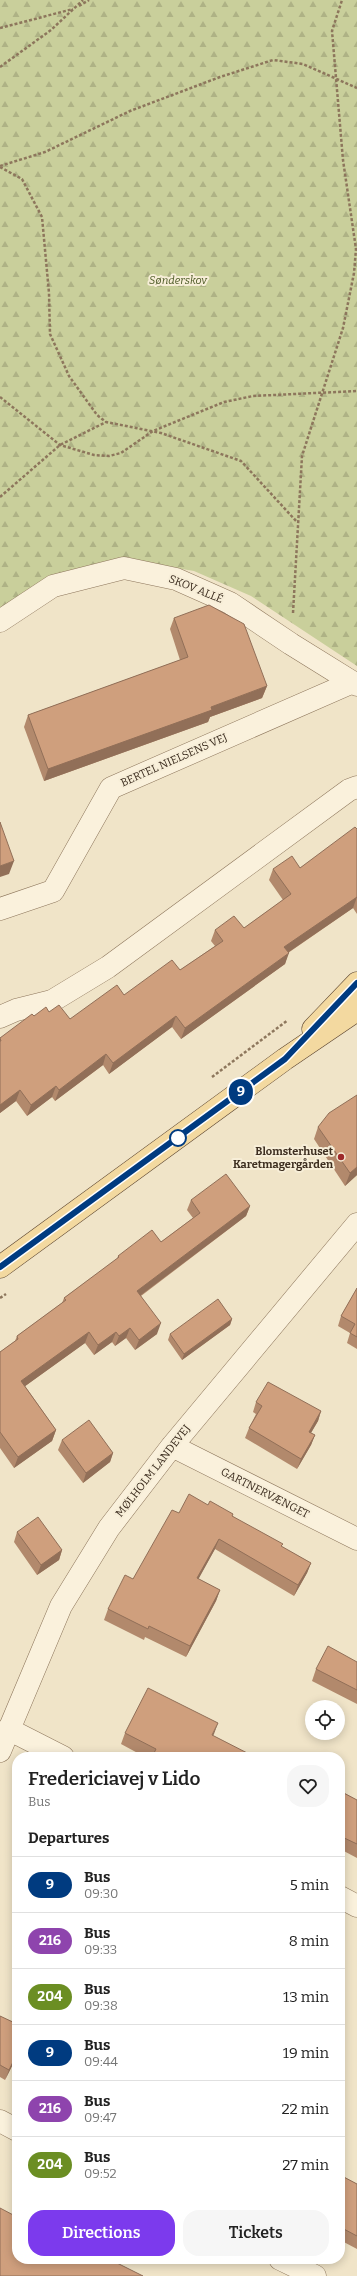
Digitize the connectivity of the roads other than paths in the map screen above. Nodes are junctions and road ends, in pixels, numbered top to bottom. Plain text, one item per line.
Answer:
1 (0, 621) edge
2 (355, 684) edge
3 (357, 787) edge
4 (0, 909) edge
5 (357, 983) edge
6 (357, 1010) edge
7 (0, 1017) edge
8 (285, 1059) junction
9 (357, 1224) edge
10 (0, 1267) edge
11 (172, 1446) junction
12 (357, 1540) edge
13 (8, 1729) junction
14 (0, 1751) edge
15 (53, 1752) edge
16 (345, 1900) edge
17 (357, 1906) edge
18 (0, 2121) edge
19 (12, 2127) edge
20 (290, 2264) edge
21 (315, 2276) edge

1 - 2 street, SKOV ALLÉ
2 - 4 street, BERTEL NIELSENS VEJ
3 - 7 street
5 - 8 main road
6 - 8 main road
8 - 10 main road
9 - 11 street, MØLHOLM LANDEVEJ
11 - 12 street, GARTNERVÆNGET
11 - 13 street, MØLHOLM LANDEVEJ
13 - 14 street, MØLHOLM LANDEVEJ
13 - 15 street
16 - 17 street
18 - 19 street
20 - 21 street

